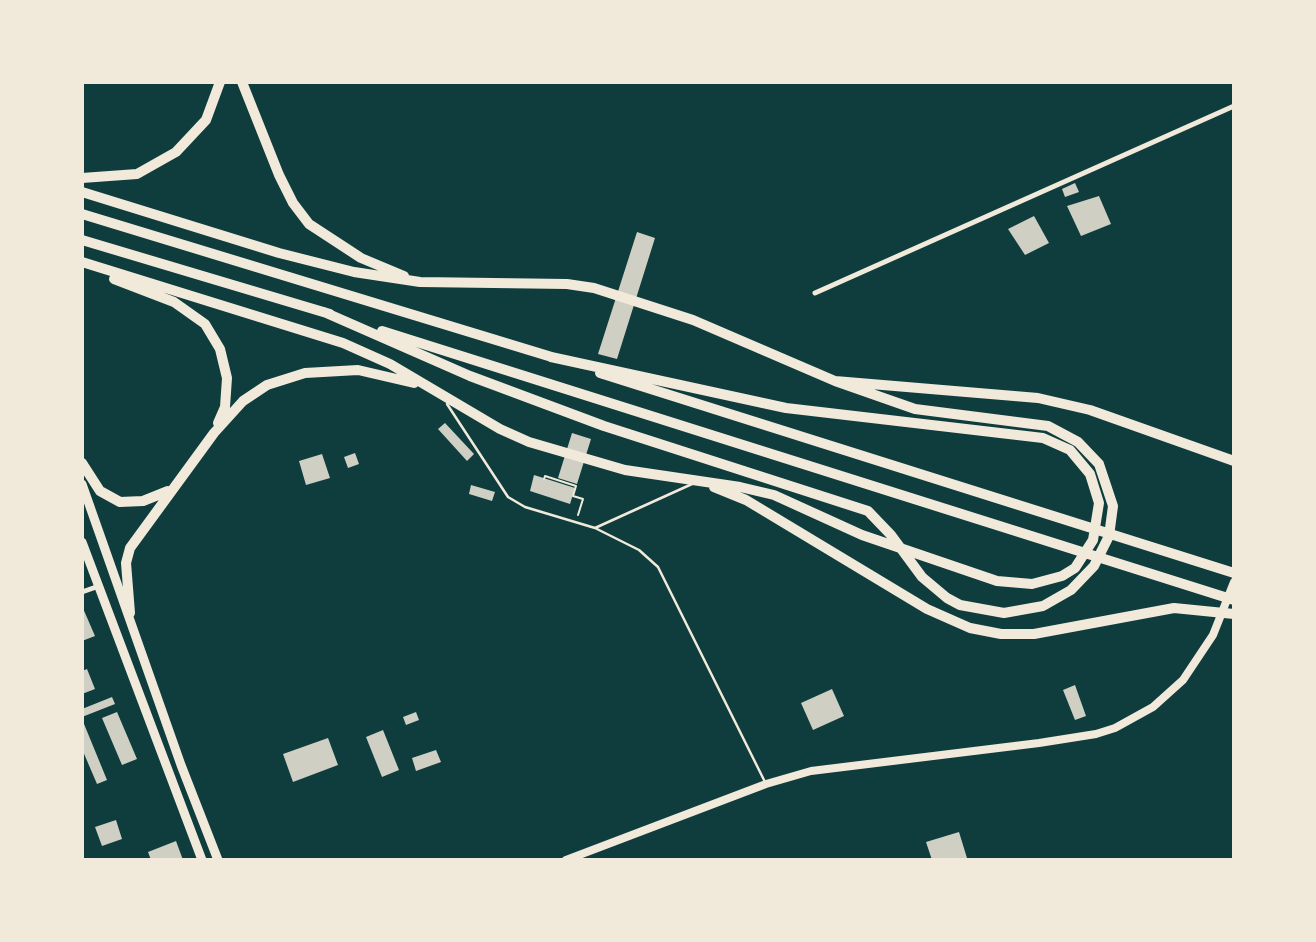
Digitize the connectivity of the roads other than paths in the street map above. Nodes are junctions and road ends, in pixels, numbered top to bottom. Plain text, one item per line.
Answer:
1 (220, 82) edge
2 (242, 82) edge
3 (1234, 106) edge
4 (82, 178) edge
5 (82, 192) edge
6 (82, 214) edge
7 (82, 240) edge
8 (82, 265) edge
9 (420, 282) junction
10 (815, 292) dead end
11 (324, 312) junction
12 (551, 357) junction
13 (835, 381) junction
14 (433, 388) junction
15 (214, 433) junction
16 (1234, 461) edge
17 (82, 463) edge
18 (699, 481) junction
19 (82, 484) edge
20 (171, 489) junction
21 (595, 528) junction
22 (82, 542) edge
23 (1234, 573) edge
24 (1234, 582) edge
25 (99, 585) junction
26 (82, 593) edge
27 (1234, 600) edge
28 (130, 613) junction
29 (1234, 614) edge
30 (766, 784) junction
31 (202, 860) edge
32 (218, 860) edge
33 (566, 860) edge

1 - 4 highway
2 - 9 highway
3 - 10 street
5 - 9 highway
6 - 12 highway
7 - 11 highway
8 - 14 highway
8 - 15 highway
9 - 13 highway
11 - 13 highway
11 - 27 highway
12 - 18 highway
12 - 23 highway
13 - 16 highway
14 - 15 highway
14 - 18 highway
14 - 21 lane
15 - 20 highway
17 - 20 highway
18 - 21 lane
18 - 29 highway
19 - 28 main road
20 - 28 highway
21 - 30 lane
22 - 25 main road
24 - 30 main road
25 - 26 street
25 - 31 main road
28 - 32 main road
30 - 33 main road

